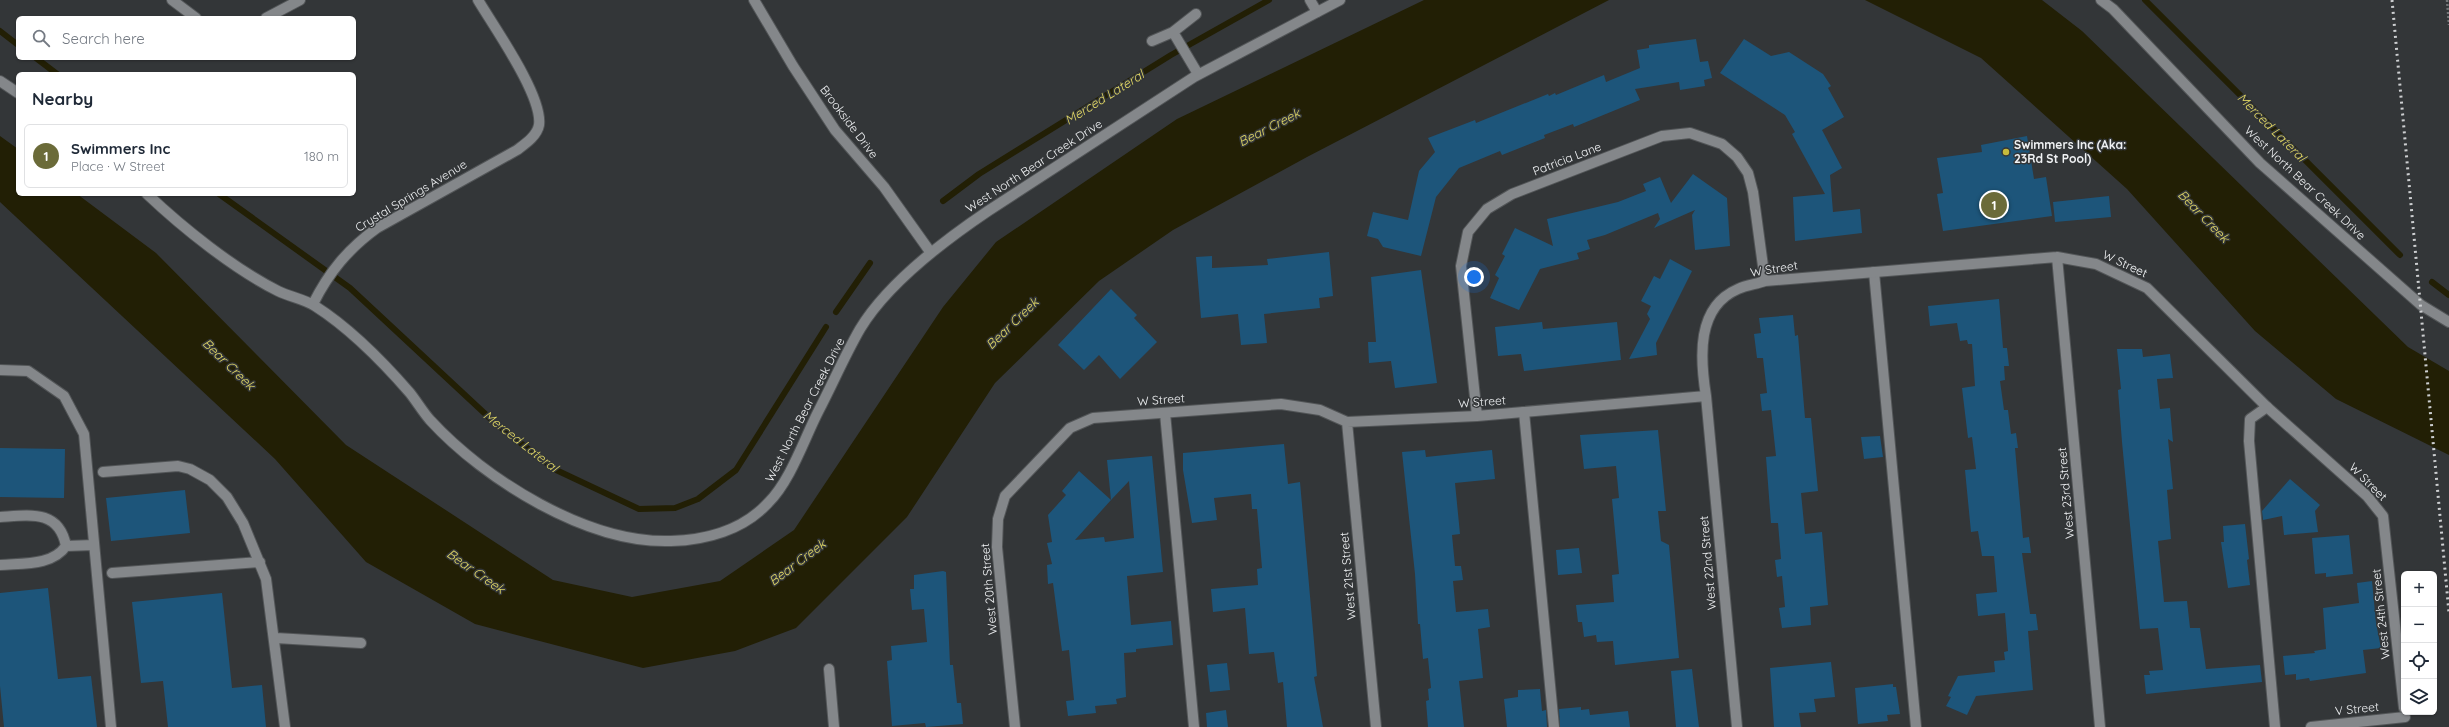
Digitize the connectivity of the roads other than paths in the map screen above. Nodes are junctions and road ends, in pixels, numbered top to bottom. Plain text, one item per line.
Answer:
1 (172, 0) edge
2 (300, 0) edge
3 (478, 0) edge
4 (754, 0) edge
5 (1310, 0) edge
6 (1340, 0) edge
7 (2101, 0) edge
8 (1317, 12) junction
9 (1196, 14) dead end
10 (193, 16) edge
11 (270, 16) edge
12 (1174, 35) junction
13 (1152, 41) dead end
14 (1198, 74) junction
15 (0, 81) edge
16 (16, 92) edge
17 (149, 196) edge
18 (931, 253) junction
19 (2057, 257) junction
20 (1874, 272) junction
21 (1765, 281) junction
22 (313, 304) junction
23 (2449, 322) edge
24 (0, 370) edge
25 (1706, 396) junction
26 (2267, 407) junction
27 (1524, 412) junction
28 (1165, 413) junction
29 (1477, 416) junction
30 (1347, 422) junction
31 (1070, 428) joint
32 (103, 472) dead end
33 (2383, 516) joint
34 (0, 517) edge
35 (94, 545) junction
36 (66, 546) junction
37 (260, 562) junction
38 (0, 565) edge
39 (112, 572) dead end
40 (276, 638) junction
41 (361, 643) dead end
42 (829, 669) dead end
43 (2405, 716) edge
44 (111, 727) edge
45 (285, 727) edge
46 (834, 727) edge
47 (1015, 727) edge
48 (1194, 727) edge
49 (1376, 727) edge
50 (1554, 727) edge
51 (1737, 727) edge
52 (1916, 727) edge
53 (2100, 727) edge
54 (2275, 727) edge
55 (2311, 727) edge

1 - 10 street
2 - 11 street
3 - 22 street, Crystal Springs Avenue
4 - 18 street, Brookside Drive
5 - 8 street
6 - 8 street, West North Bear Creek Drive
7 - 23 street, West North Bear Creek Drive
8 - 14 street, West North Bear Creek Drive
9 - 12 street
12 - 13 street
12 - 14 street
14 - 18 street, West North Bear Creek Drive
15 - 16 street
17 - 22 street, West North Bear Creek Drive
18 - 22 street, West North Bear Creek Drive
19 - 20 street, W Street
19 - 26 street, W Street
19 - 53 street, West 23rd Street
20 - 21 street, W Street
20 - 52 street
21 - 25 street, W Street
21 - 29 street, Patricia Lane
24 - 35 street
25 - 27 street, W Street
25 - 51 street, West 22nd Street
26 - 33 street, W Street
26 - 54 street
27 - 29 street, W Street
27 - 50 street
28 - 30 street, W Street
28 - 31 street, W Street
28 - 48 street
29 - 30 street, W Street
30 - 49 street, West 21st Street
31 - 47 street, West 20th Street
32 - 37 street
33 - 43 street, West 24th Street
34 - 36 street
35 - 36 street
35 - 44 street
36 - 38 street
37 - 39 street
37 - 40 street
40 - 41 street
40 - 45 street
42 - 46 street
43 - 55 street, V Street

